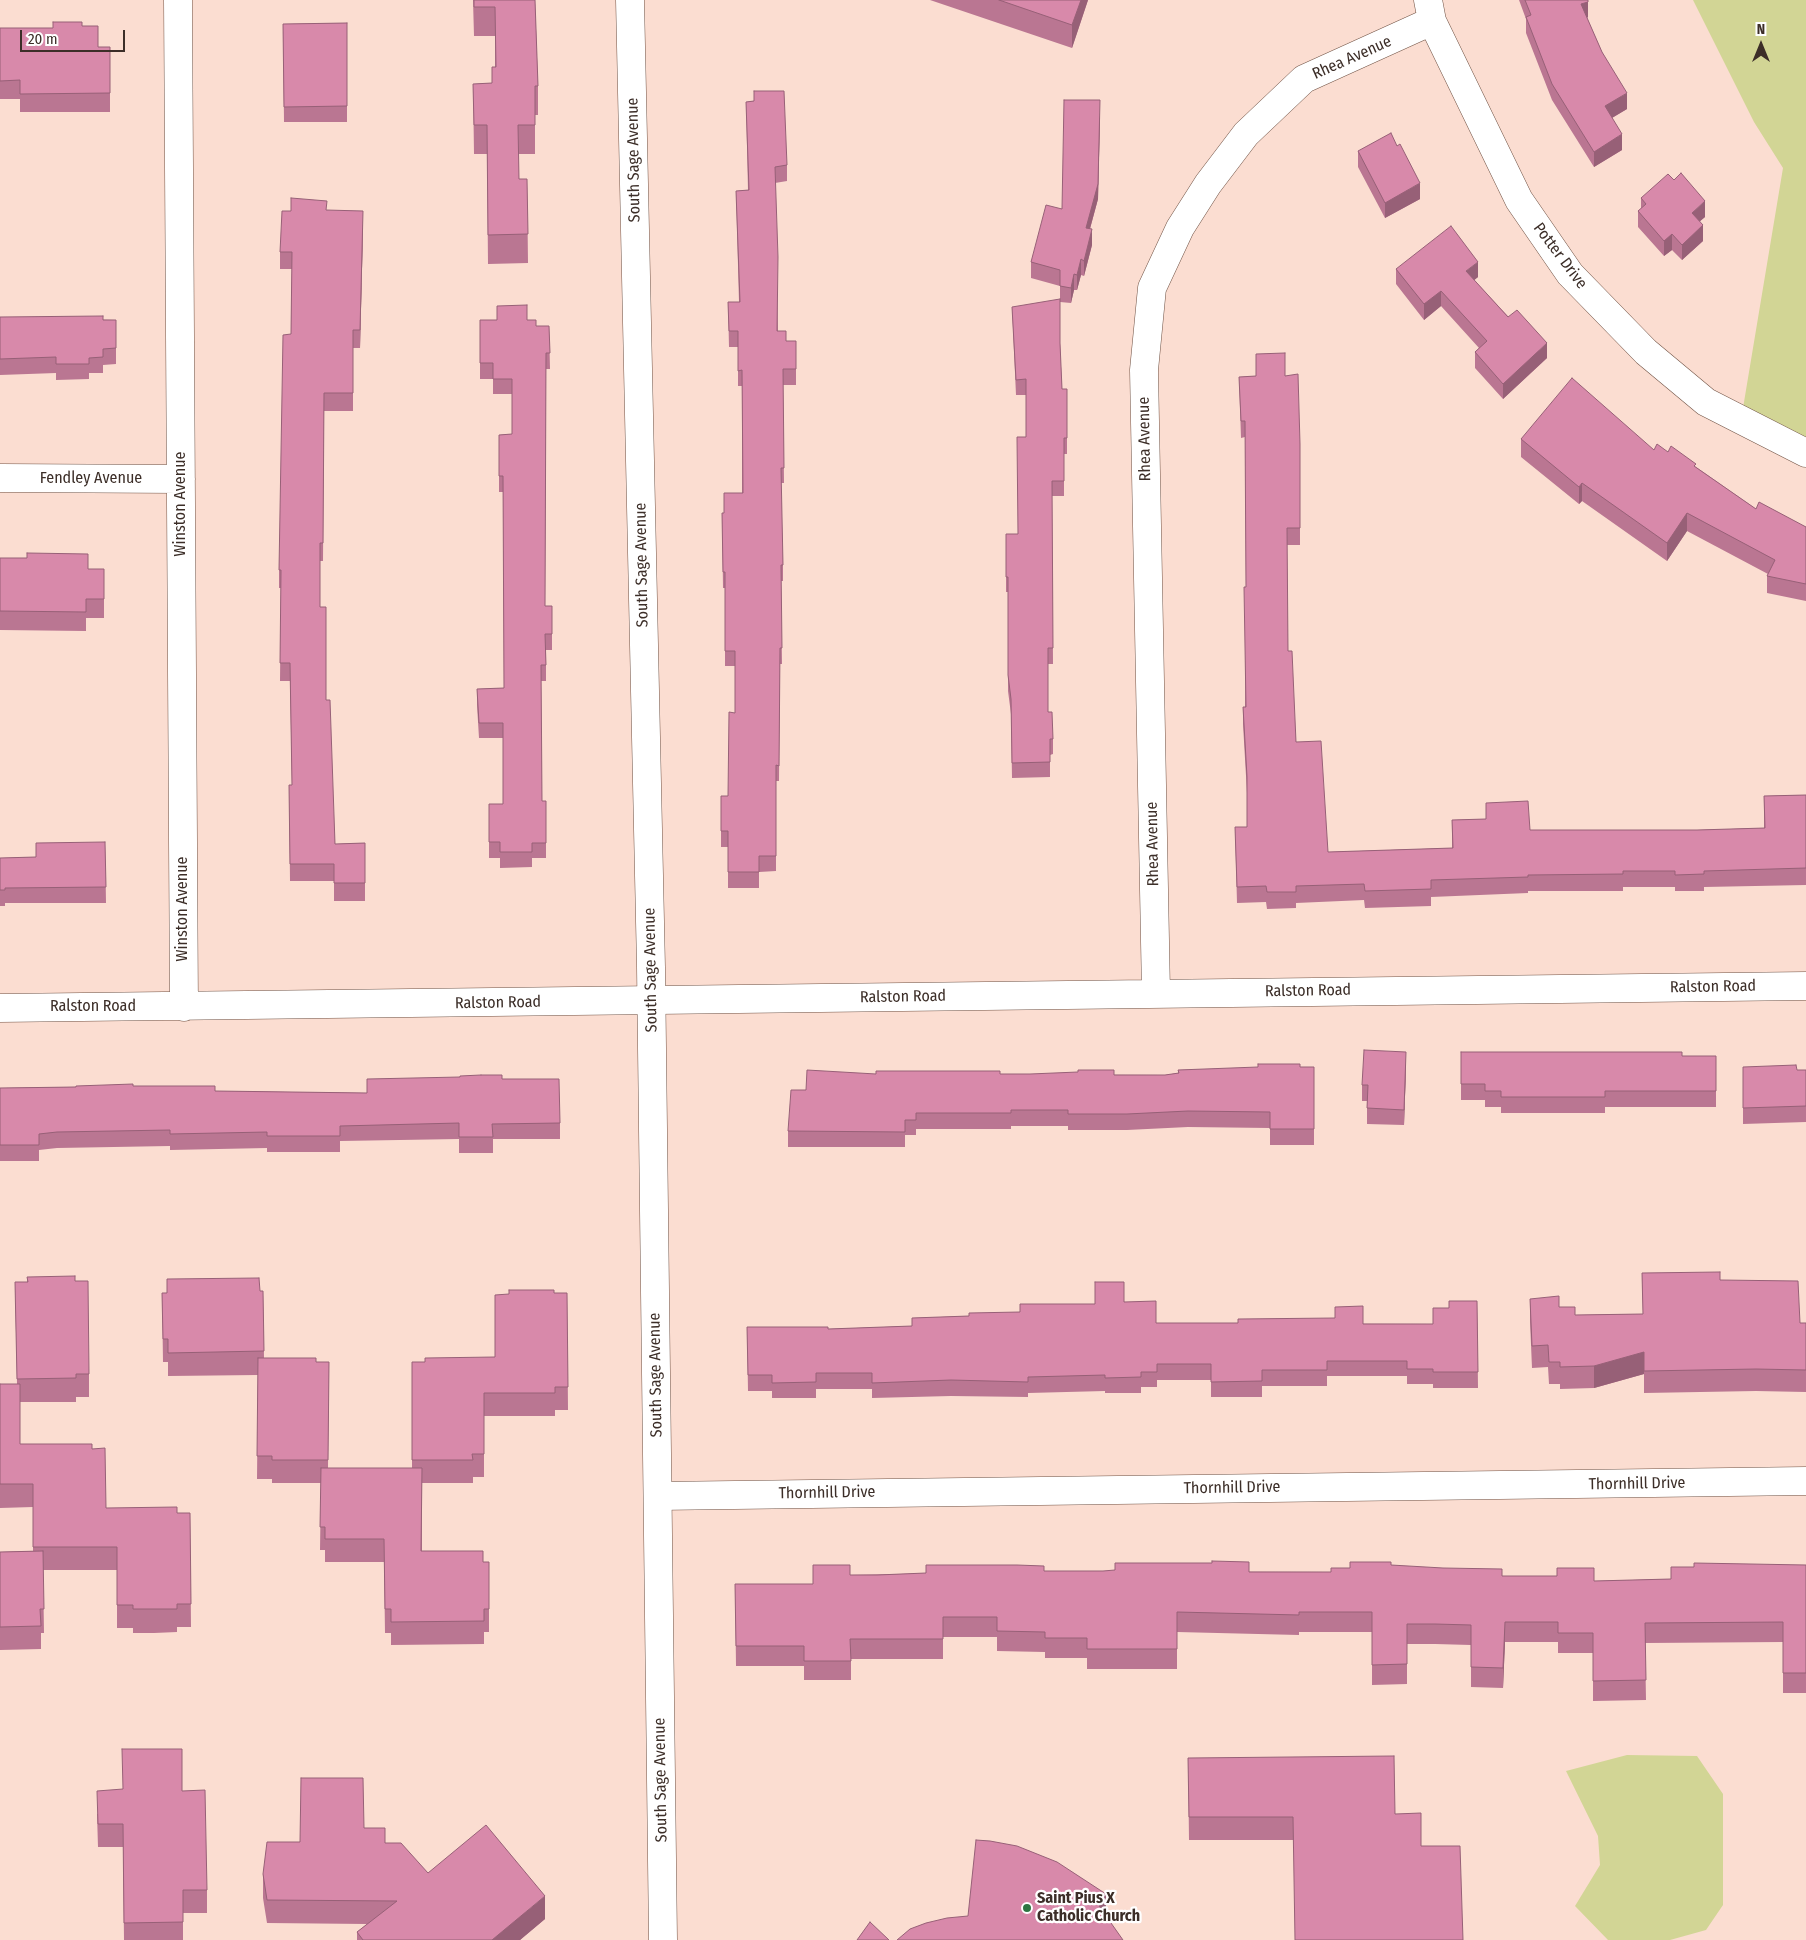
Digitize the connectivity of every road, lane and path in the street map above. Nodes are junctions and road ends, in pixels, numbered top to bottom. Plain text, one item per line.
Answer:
1 (178, 0) edge
2 (630, 0) edge
3 (1430, 11) edge
4 (1806, 453) edge
5 (0, 478) edge
6 (181, 479) junction
7 (1806, 986) edge
8 (1156, 993) junction
9 (652, 1001) junction
10 (184, 1007) junction
11 (0, 1008) edge
12 (1806, 1481) edge
13 (658, 1496) junction
14 (663, 1940) edge

1 - 6 street, Winston Avenue
2 - 9 street, South Sage Avenue
3 - 4 street, Potter Drive
3 - 8 street, Rhea Avenue
5 - 6 street, Fendley Avenue
6 - 10 street, Winston Avenue
7 - 8 street, Ralston Road
8 - 9 street, Ralston Road
9 - 10 street, Ralston Road
9 - 13 street, South Sage Avenue
10 - 11 street, Ralston Road
12 - 13 street, Thornhill Drive
13 - 14 street, South Sage Avenue

